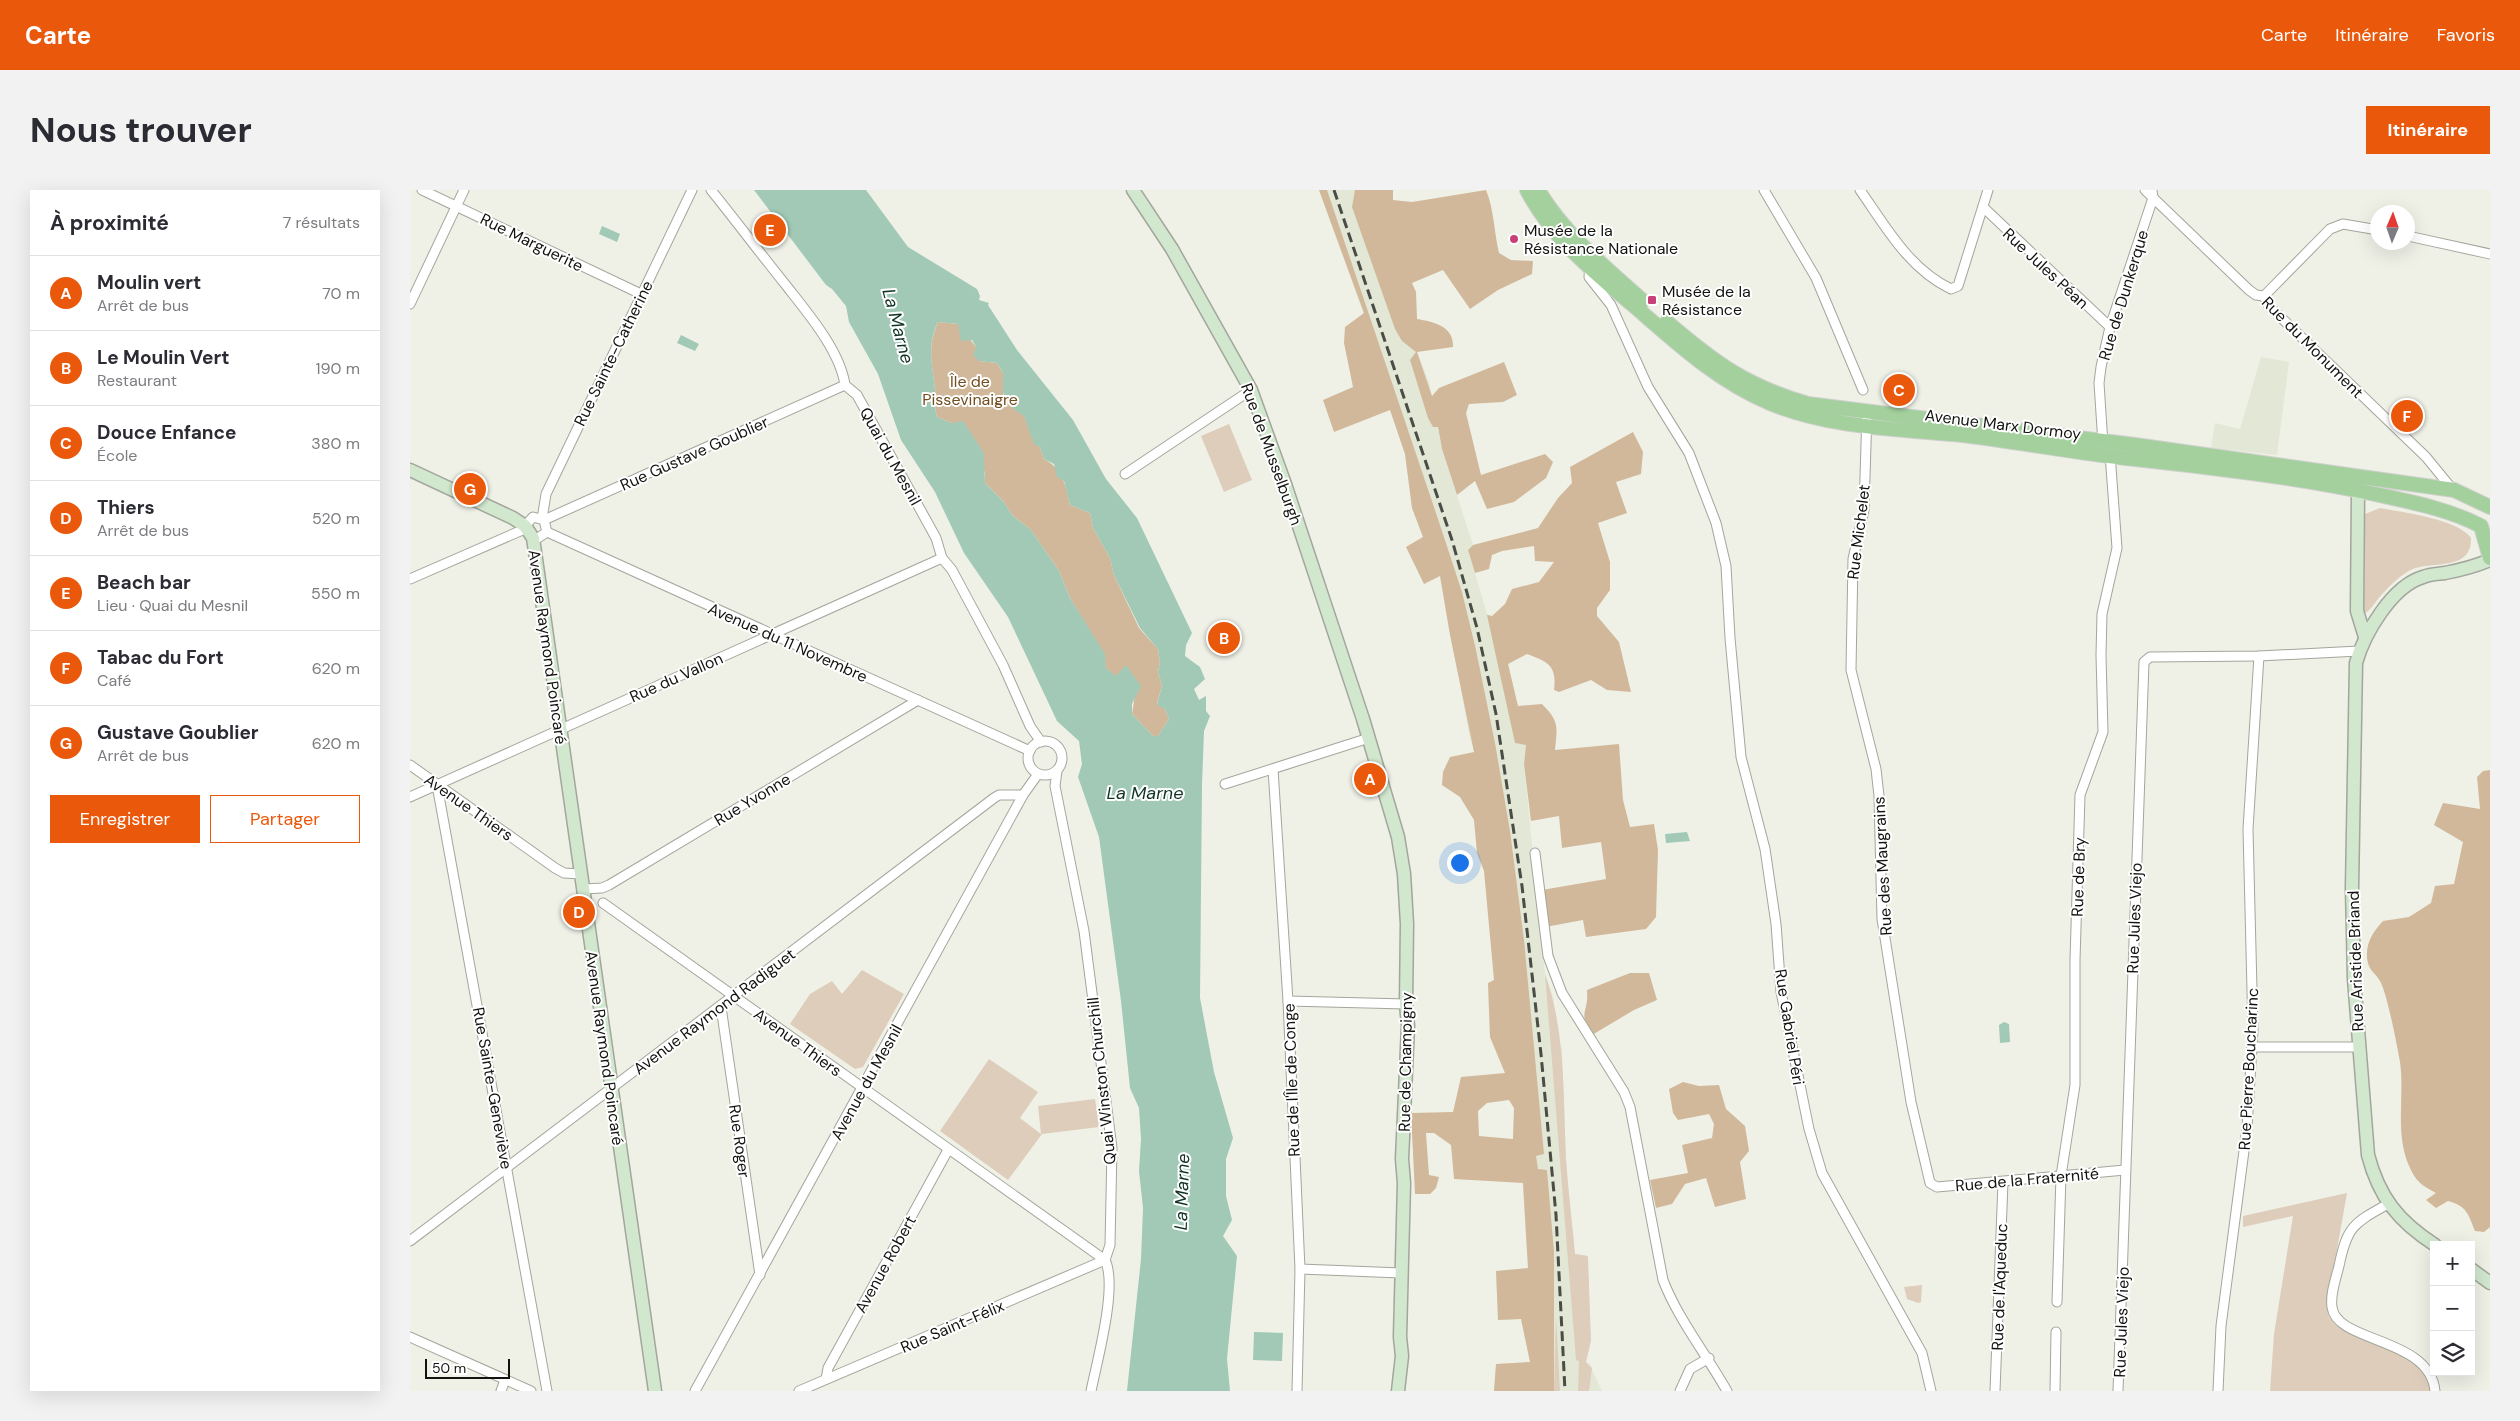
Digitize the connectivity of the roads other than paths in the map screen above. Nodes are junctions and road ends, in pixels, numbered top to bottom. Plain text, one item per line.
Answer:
1 (422, 190) edge
2 (464, 190) edge
3 (692, 190) edge
4 (711, 190) edge
5 (1133, 190) edge
6 (1526, 190) edge
7 (1538, 190) edge
8 (1764, 190) edge
9 (1860, 190) edge
10 (1988, 190) edge
11 (2145, 190) edge
12 (2152, 194) edge
13 (456, 206) junction
14 (1983, 207) junction
15 (2370, 229) edge
16 (2415, 238) edge
17 (2490, 254) edge
18 (1592, 263) junction
19 (641, 294) junction
20 (2264, 296) junction
21 (410, 304) edge
22 (2110, 328) junction
23 (845, 385) junction
24 (1251, 390) junction
25 (1863, 390) dead end
26 (1867, 418) junction
27 (2101, 442) junction
28 (2112, 457) junction
29 (410, 470) edge
30 (1125, 474) dead end
31 (2454, 490) junction
32 (2358, 491) junction
33 (2490, 507) edge
34 (543, 519) junction
35 (2490, 525) edge
36 (528, 531) junction
37 (546, 532) junction
38 (2484, 539) junction
39 (942, 558) junction
40 (2490, 559) edge
41 (410, 579) edge
42 (769, 634) junction
43 (2365, 637) junction
44 (1850, 638) joint
45 (2360, 651) junction
46 (2259, 656) junction
47 (918, 700) junction
48 (560, 729) junction
49 (1369, 738) junction
50 (1041, 742) junction
51 (1030, 751) junction
52 (410, 765) edge
53 (1273, 769) junction
54 (1057, 771) junction
55 (1038, 774) junction
56 (1225, 784) dead end
57 (437, 785) junction
58 (1023, 795) junction
59 (410, 797) edge
60 (1535, 853) dead end
61 (581, 874) junction
62 (602, 888) junction
63 (583, 890) junction
64 (603, 903) junction
65 (586, 907) junction
66 (735, 997) junction
67 (1288, 1001) junction
68 (1406, 1004) junction
69 (721, 1007) junction
70 (2252, 1047) junction
71 (2359, 1048) junction
72 (612, 1088) junction
73 (863, 1088) junction
74 (948, 1150) junction
75 (507, 1166) junction
76 (2125, 1170) junction
77 (2061, 1176) junction
78 (1930, 1182) joint
79 (2003, 1182) junction
80 (2388, 1204) junction
81 (410, 1241) edge
82 (2430, 1241) edge
83 (1105, 1260) junction
84 (1300, 1268) junction
85 (2475, 1271) edge
86 (2475, 1272) edge
87 (1401, 1273) junction
88 (760, 1275) junction
89 (2490, 1279) edge
90 (2490, 1283) edge
91 (2057, 1302) dead end
92 (2056, 1332) dead end
93 (410, 1337) edge
94 (1709, 1358) junction
95 (505, 1380) junction
96 (826, 1380) junction
97 (501, 1391) edge
98 (531, 1391) edge
99 (547, 1391) edge
100 (655, 1391) edge
101 (695, 1391) edge
102 (799, 1391) edge
103 (1091, 1391) edge
104 (1297, 1391) edge
105 (1398, 1391) edge
106 (1680, 1391) edge
107 (1726, 1391) edge
108 (1931, 1391) edge
109 (1995, 1391) edge
110 (2055, 1391) edge
111 (2118, 1391) edge
112 (2218, 1391) edge
113 (2435, 1391) edge

1 - 13 street, Rue Marguerite
2 - 13 street
3 - 19 street, Rue Sainte-Catherine
4 - 23 street, Quai du Mesnil
5 - 24 street, Rue de Musselburgh
6 - 18 main road, Avenue Marx Dormoy
7 - 18 main road, Avenue Marx Dormoy
8 - 25 street
9 - 14 street
10 - 14 street
11 - 12 street, Rue du Monument
12 - 20 street, Rue du Monument
12 - 22 street, Rue de Dunkerque
13 - 19 street, Rue Marguerite
13 - 21 street
14 - 22 street, Rue Jules Péan
15 - 20 street
16 - 17 street
18 - 26 main road, Avenue Marx Dormoy
18 - 108 street, Rue Gabriel Péri
19 - 34 street, Rue Sainte-Catherine
20 - 31 street, Rue du Monument
22 - 27 street, Rue de Dunkerque
23 - 34 street, Rue Gustave Goublier
23 - 39 street, Quai du Mesnil
24 - 30 street
24 - 49 street, Rue de Musselburgh
26 - 27 main road, Avenue Marx Dormoy
26 - 28 main road, Avenue Marx Dormoy
26 - 44 street, Rue Michelet
27 - 28 street
27 - 31 main road, Avenue Marx Dormoy
28 - 32 main road, Avenue Marx Dormoy
28 - 77 street, Rue de Bry
29 - 36 street
31 - 33 main road, Avenue Marx Dormoy
32 - 38 main road, Avenue Marx Dormoy
32 - 43 street
34 - 36 street, Rue Gustave Goublier
34 - 37 street, Rue Sainte-Catherine
35 - 38 main road
36 - 37 street
36 - 41 street
36 - 48 street, Avenue Raymond Poincaré
37 - 42 street, Avenue du 11 Novembre
38 - 40 main road, Avenue Marx Dormoy
39 - 42 street, Rue du Vallon
39 - 50 street, Quai du Mesnil
40 - 43 street, Rue Aristide Briand
42 - 47 street, Avenue du 11 Novembre
42 - 48 street, Rue du Vallon
43 - 45 street, Rue Aristide Briand
44 - 78 street, Rue des Maugrains
45 - 46 street, Rue Jules Viejo
45 - 71 street, Rue Aristide Briand
46 - 70 street, Rue Pierre Boucharinc
46 - 76 street, Rue Jules Viejo
47 - 51 street, Avenue du 11 Novembre
47 - 62 street, Rue Yvonne
48 - 57 street, Rue du Vallon
48 - 61 street, Avenue Raymond Poincaré
49 - 53 street
49 - 68 street, Rue de Champigny
50 - 51 street
50 - 54 street
51 - 55 street
52 - 57 street, Avenue Thiers
53 - 56 street
53 - 67 street, Rue de l'Île de Conge
54 - 55 street
54 - 83 street, Quai Winston Churchill
55 - 58 street, Avenue du Mesnil
57 - 59 street, Rue du Vallon
57 - 61 street, Avenue Thiers
57 - 75 street, Rue Sainte-Geneviève
58 - 66 street, Avenue Raymond Radiguet
58 - 73 street, Avenue du Mesnil
60 - 94 street
61 - 63 street, Avenue Raymond Poincaré
62 - 63 street, Rue Yvonne
62 - 64 street
63 - 65 street, Avenue Raymond Poincaré
64 - 65 street
64 - 66 street, Avenue Thiers
65 - 72 street, Avenue Raymond Poincaré
66 - 69 street, Avenue Raymond Radiguet
66 - 73 street, Avenue Thiers
67 - 68 street
67 - 84 street, Rue de l'Île de Conge
68 - 87 street, Rue de Champigny
69 - 72 street, Avenue Raymond Radiguet
69 - 88 street, Rue Roger
70 - 71 street
70 - 112 street, Rue Pierre Boucharinc
71 - 80 street, Rue Aristide Briand
72 - 75 street, Avenue Raymond Radiguet
72 - 100 street, Avenue Raymond Poincaré
73 - 74 street, Avenue Thiers
73 - 88 street, Avenue du Mesnil
74 - 83 street, Avenue Thiers
74 - 96 street, Avenue Robert
75 - 81 street, Avenue Raymond Radiguet
75 - 99 street, Rue Sainte-Geneviève
76 - 77 street, Rue de la Fraternité
76 - 111 street, Rue Jules Viejo
77 - 79 street, Rue de la Fraternité
77 - 91 street, Rue de Bry
78 - 79 street, Rue de la Fraternité
79 - 109 street, Rue de l'Aqueduc
80 - 82 street, Rue Aristide Briand
80 - 113 street
83 - 96 street, Rue Saint-Félix
83 - 103 street, Quai Winston Churchill
84 - 87 street
84 - 104 street, Rue de l'Île de Conge
85 - 89 street
86 - 90 street
87 - 105 street, Rue de Champigny
88 - 101 street, Avenue du Mesnil
92 - 110 street
93 - 95 street
94 - 106 street
94 - 107 street
95 - 97 street
95 - 98 street
96 - 102 street, Rue Saint-Félix

